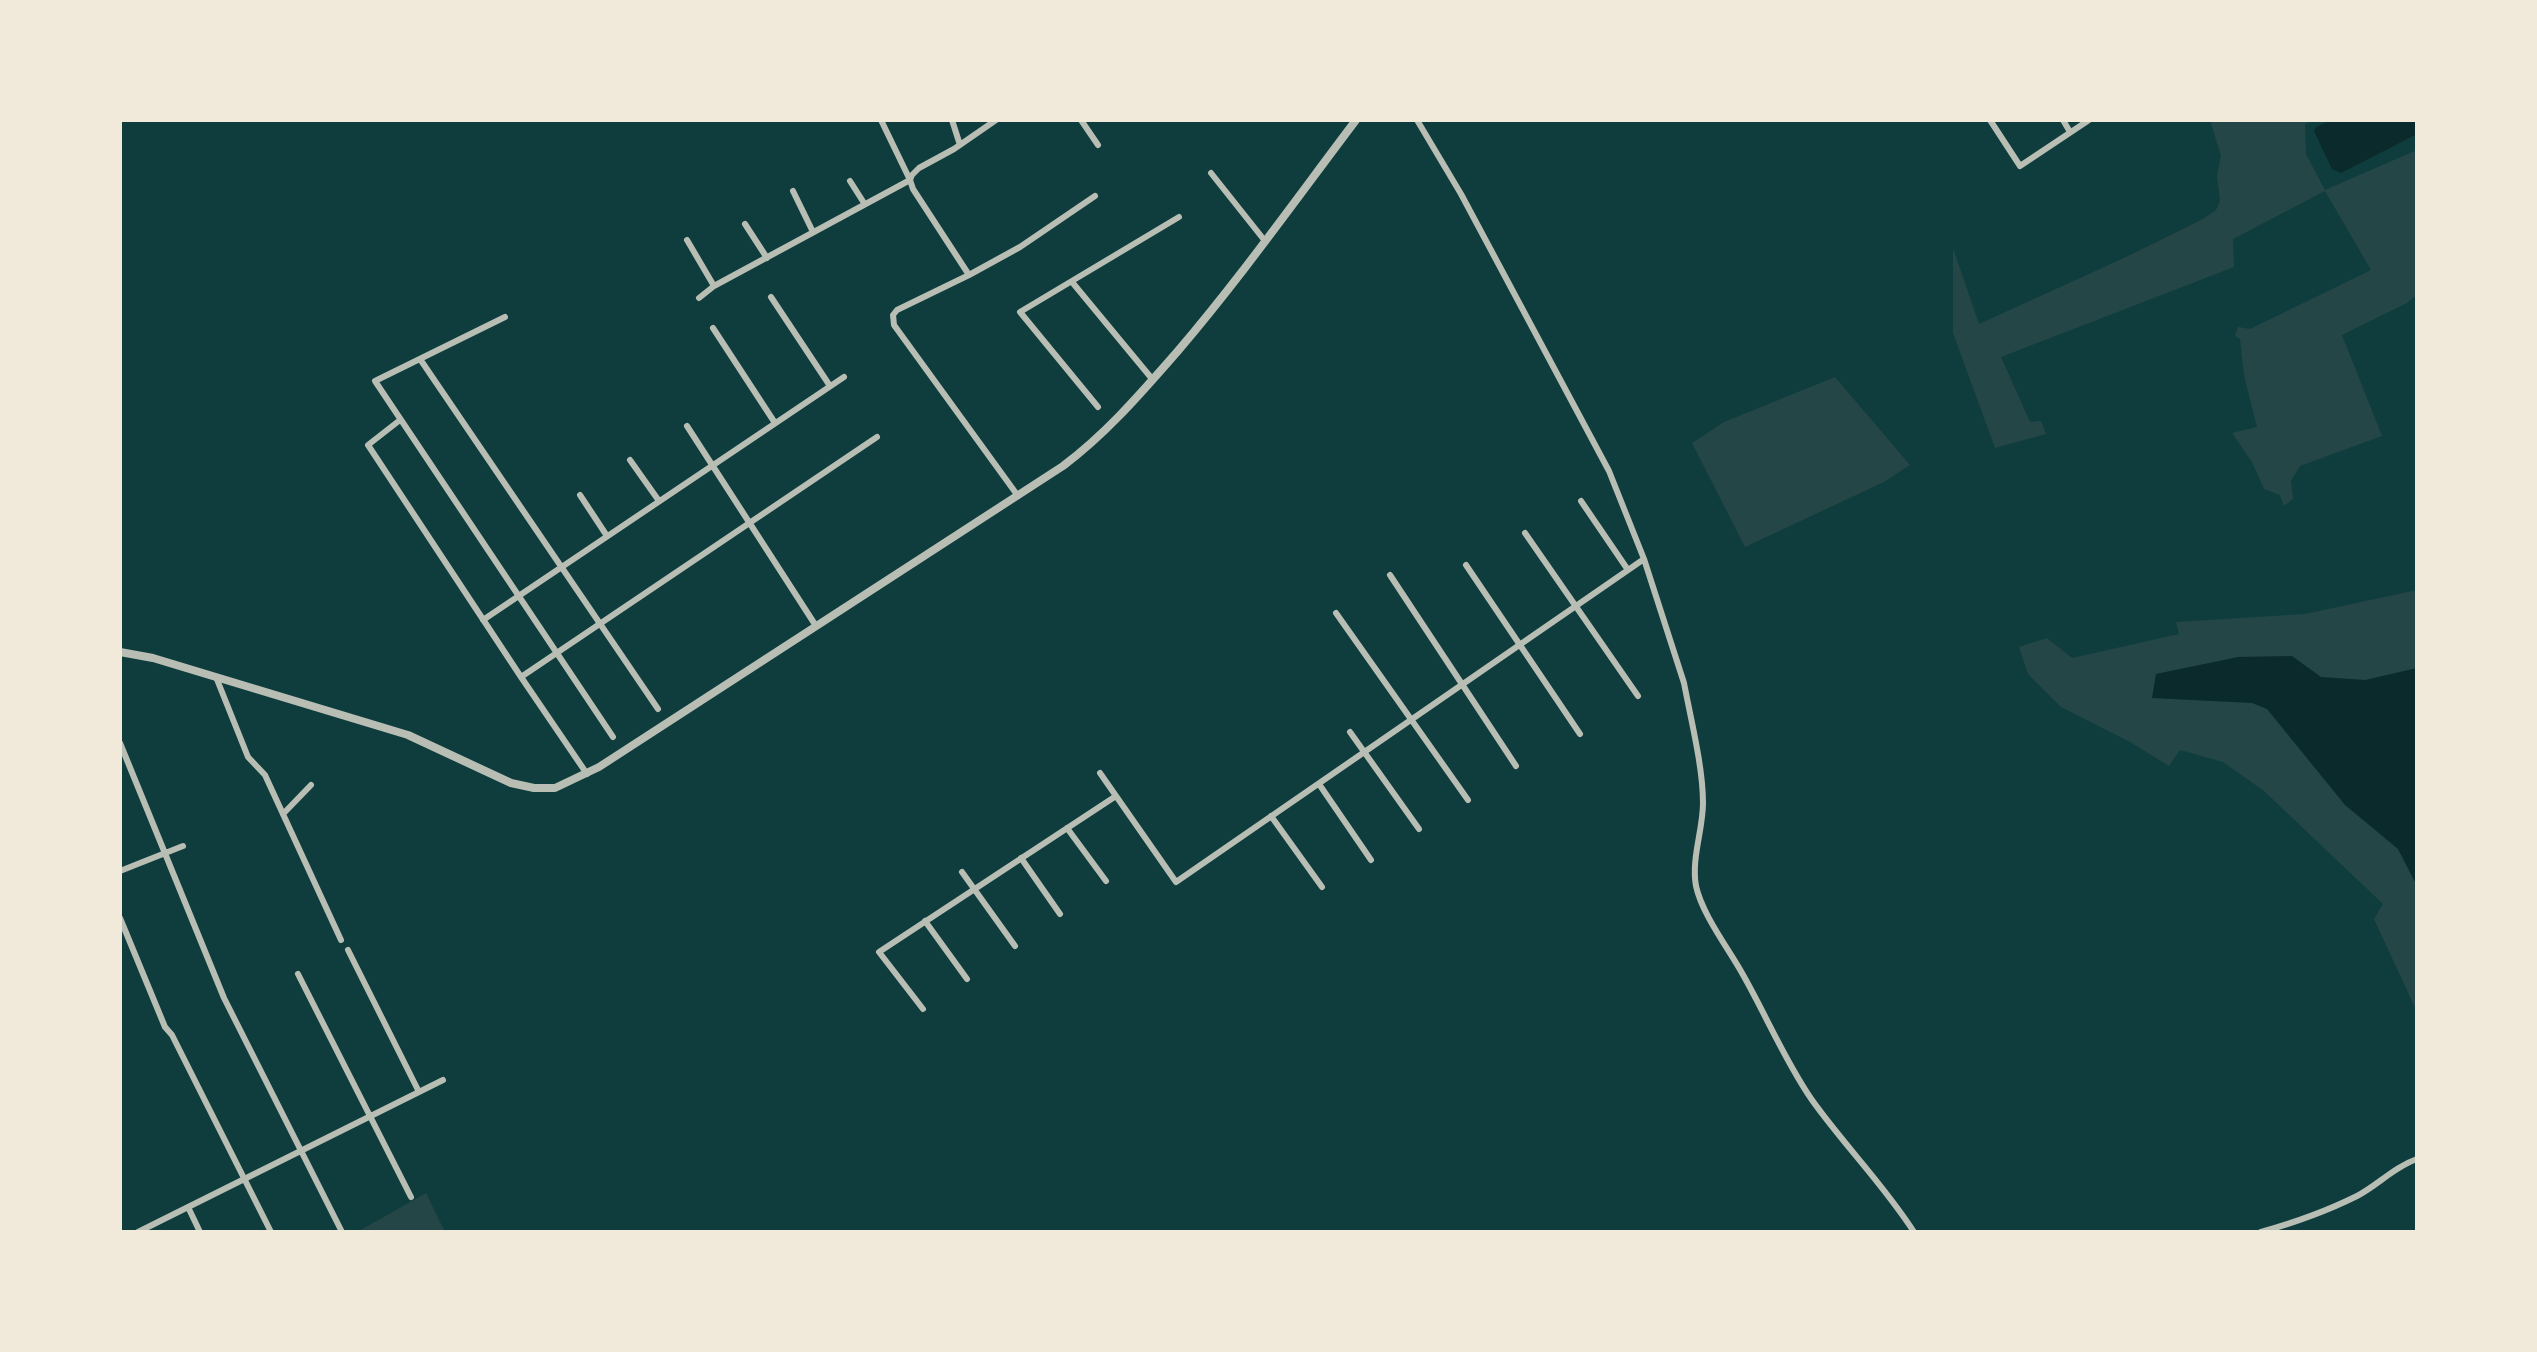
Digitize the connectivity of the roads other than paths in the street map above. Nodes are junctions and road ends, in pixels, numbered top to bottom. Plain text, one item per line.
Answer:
1 (881, 120) edge
2 (952, 120) edge
3 (996, 120) edge
4 (1081, 120) edge
5 (1356, 120) edge
6 (1417, 120) edge
7 (1990, 120) edge
8 (2062, 120) edge
9 (2089, 120) edge
10 (2070, 132) junction
11 (960, 145) junction
12 (1098, 146) dead end
13 (1211, 173) dead end
14 (910, 180) junction
15 (850, 181) dead end
16 (793, 192) dead end
17 (1096, 196) dead end
18 (864, 204) junction
19 (1180, 217) dead end
20 (745, 224) dead end
21 (813, 232) junction
22 (687, 240) dead end
23 (1265, 242) junction
24 (767, 258) junction
25 (970, 275) junction
26 (1072, 282) junction
27 (714, 286) junction
28 (772, 297) dead end
29 (699, 298) dead end
30 (504, 317) dead end
31 (713, 328) dead end
32 (420, 359) junction
33 (844, 376) dead end
34 (1153, 380) junction
35 (830, 386) junction
36 (1098, 406) dead end
37 (400, 420) junction
38 (775, 423) junction
39 (686, 426) dead end
40 (877, 437) dead end
41 (630, 460) dead end
42 (712, 466) junction
43 (580, 495) dead end
44 (1018, 496) junction
45 (660, 501) junction
46 (1581, 501) dead end
47 (750, 523) junction
48 (1525, 533) dead end
49 (607, 536) junction
50 (1644, 559) junction
51 (1466, 565) dead end
52 (561, 567) junction
53 (1628, 570) junction
54 (1390, 575) dead end
55 (518, 596) junction
56 (1575, 606) junction
57 (1336, 612) dead end
58 (483, 620) junction
59 (600, 624) junction
60 (816, 626) junction
61 (1519, 645) junction
62 (120, 652) edge
63 (556, 653) junction
64 (216, 677) junction
65 (521, 678) junction
66 (1463, 684) junction
67 (1638, 696) dead end
68 (658, 709) dead end
69 (1411, 720) junction
70 (1350, 732) dead end
71 (1580, 734) dead end
72 (613, 737) dead end
73 (120, 743) edge
74 (1364, 752) junction
75 (1516, 766) dead end
76 (1100, 773) dead end
77 (588, 774) junction
78 (1319, 784) junction
79 (312, 785) dead end
80 (1116, 796) junction
81 (1468, 800) dead end
82 (283, 814) junction
83 (1271, 816) junction
84 (1067, 828) junction
85 (1419, 829) dead end
86 (183, 846) dead end
87 (165, 853) junction
88 (1021, 858) junction
89 (1372, 860) dead end
90 (120, 872) edge
91 (962, 872) dead end
92 (1106, 882) dead end
93 (1322, 887) dead end
94 (974, 889) junction
95 (1060, 914) dead end
96 (120, 918) edge
97 (926, 921) junction
98 (341, 940) dead end
99 (1015, 946) dead end
100 (348, 950) dead end
101 (298, 974) dead end
102 (967, 979) dead end
103 (923, 1009) dead end
104 (443, 1080) dead end
105 (420, 1092) junction
106 (370, 1116) junction
107 (301, 1151) junction
108 (2417, 1159) edge
109 (244, 1179) junction
110 (411, 1198) dead end
111 (188, 1208) junction
112 (138, 1232) edge
113 (200, 1232) edge
114 (271, 1232) edge
115 (342, 1232) edge
116 (1914, 1232) edge
117 (2260, 1232) edge

1 - 14 street
2 - 11 street
3 - 11 street
4 - 12 street
5 - 23 street
6 - 50 street
7 - 10 street
8 - 10 street
9 - 10 street
11 - 14 street
13 - 23 street
14 - 18 street
14 - 25 street
15 - 18 street
16 - 21 street
17 - 25 street
18 - 21 street
19 - 26 street
20 - 24 street
21 - 24 street
22 - 27 street
23 - 34 street
24 - 27 street
25 - 44 street
26 - 34 street
26 - 36 street
27 - 29 street
28 - 35 street
30 - 32 street
31 - 38 street
32 - 37 street
32 - 52 street
33 - 35 street
34 - 44 street
35 - 38 street
37 - 55 street
37 - 58 street
38 - 42 street
39 - 42 street
40 - 47 street
41 - 45 street
42 - 45 street
42 - 47 street
43 - 49 street
44 - 60 street
45 - 49 street
46 - 53 street
47 - 59 street
47 - 60 street
48 - 56 street
49 - 52 street
50 - 53 street
50 - 116 street
51 - 61 street
52 - 55 street
52 - 59 street
53 - 56 street
54 - 66 street
55 - 58 street
55 - 63 street
56 - 61 street
56 - 67 street
57 - 69 street
58 - 65 street
59 - 63 street
59 - 68 street
60 - 77 street
61 - 66 street
61 - 71 street
62 - 64 street
63 - 65 street
63 - 72 street
64 - 77 street
64 - 82 street
65 - 77 street
66 - 69 street
66 - 75 street
69 - 74 street
69 - 81 street
70 - 74 street
73 - 87 street
74 - 78 street
74 - 85 street
76 - 80 street
78 - 83 street
78 - 89 street
79 - 82 street
80 - 83 street
80 - 84 street
82 - 98 street
83 - 93 street
84 - 88 street
84 - 92 street
86 - 87 street
87 - 90 street
87 - 107 street
88 - 94 street
88 - 95 street
91 - 94 street
94 - 97 street
94 - 99 street
96 - 109 street
97 - 102 street
97 - 103 street
100 - 105 street
101 - 106 street
104 - 105 street
105 - 106 street
106 - 107 street
106 - 110 street
107 - 109 street
107 - 115 street
108 - 117 street
109 - 111 street
109 - 114 street
111 - 112 street
111 - 113 street

